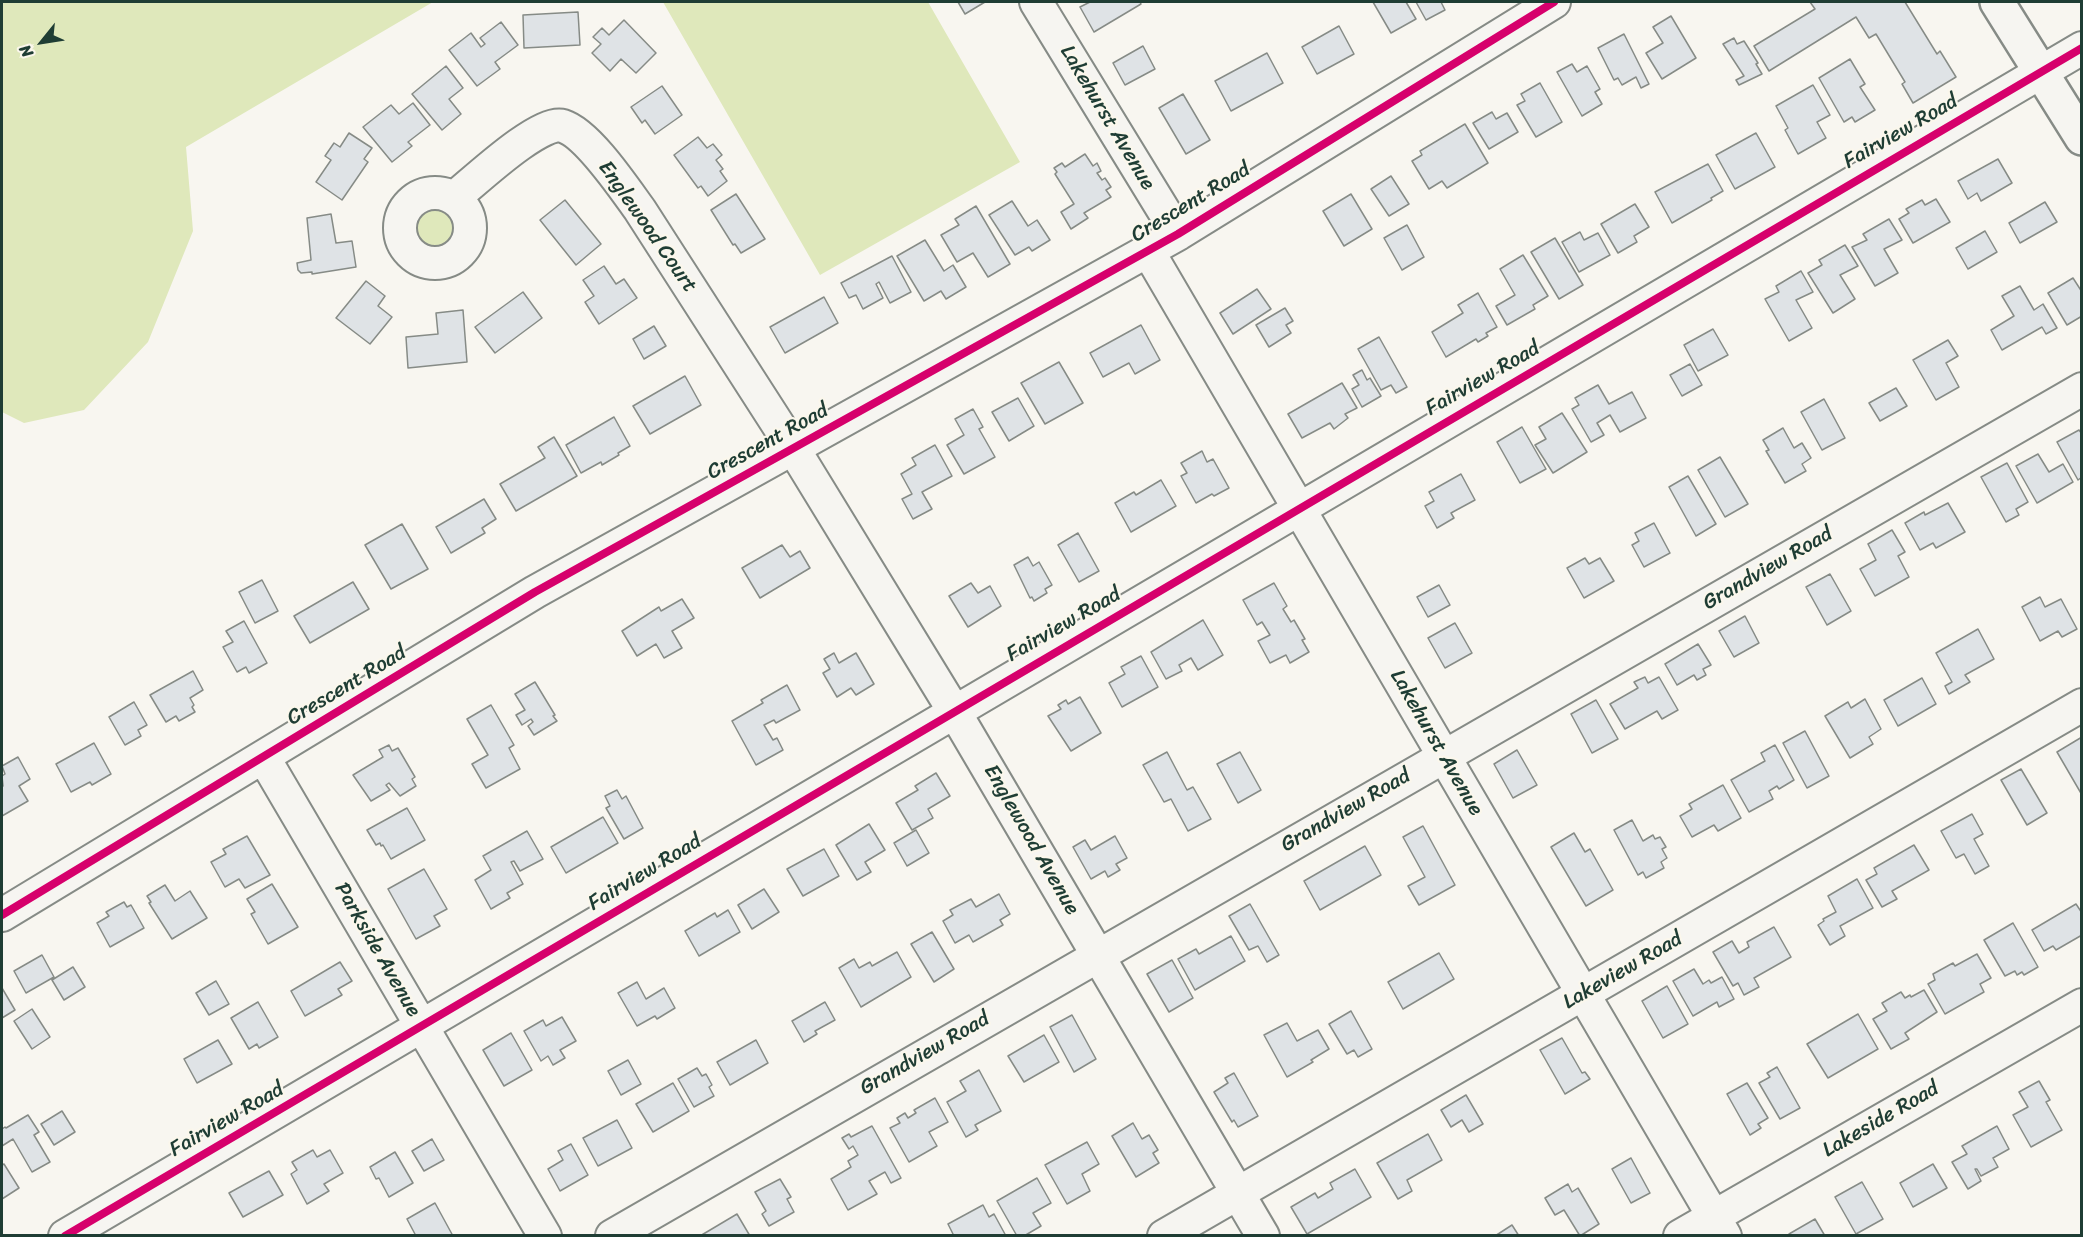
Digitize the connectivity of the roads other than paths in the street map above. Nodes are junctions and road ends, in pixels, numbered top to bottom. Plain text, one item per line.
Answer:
1 (1036, 2) edge
2 (1554, 2) edge
3 (1997, 2) edge
4 (2082, 48) edge
5 (2041, 72) junction
6 (2082, 138) edge
7 (454, 198) dead end
8 (1178, 234) junction
9 (1148, 251) junction
10 (2082, 389) edge
11 (793, 448) junction
12 (1299, 508) junction
13 (2082, 705) edge
14 (954, 711) junction
15 (1444, 755) junction
16 (264, 758) junction
17 (2, 915) edge
18 (1098, 954) junction
19 (1582, 995) junction
20 (2082, 1005) edge
21 (422, 1026) junction
22 (1239, 1192) junction
23 (1719, 1226) edge
24 (65, 1236) edge
25 (545, 1236) edge
26 (612, 1236) edge
27 (1164, 1236) edge
28 (1263, 1236) edge
29 (1680, 1236) edge

1 - 8 street, Lakehurst Avenue
2 - 8 street, Crescent Road
3 - 5 main road
4 - 5 street, Fairview Road
5 - 6 main road
5 - 12 street, Fairview Road
7 - 11 street, Englewood Court
8 - 9 street, Crescent Road
9 - 11 street, Crescent Road
9 - 12 street, Lakehurst Avenue
10 - 15 street, Grandview Road
11 - 14 street, Englewood Avenue
11 - 16 street, Crescent Road
12 - 14 street, Fairview Road
12 - 15 street, Lakehurst Avenue
13 - 19 street, Lakeview Road
14 - 18 street, Englewood Avenue
14 - 21 street, Fairview Road
15 - 18 street, Grandview Road
15 - 19 street, Lakehurst Avenue
16 - 17 street, Crescent Road
16 - 21 street, Parkside Avenue
18 - 22 street, Englewood Avenue
18 - 26 street, Grandview Road
19 - 22 street, Lakeview Road
19 - 23 street, Lakehurst Avenue
20 - 23 street, Lakeside Road
21 - 24 street, Fairview Road
21 - 25 street, Parkside Avenue
22 - 27 street, Lakeview Road
22 - 28 street, Englewood Avenue
23 - 29 street, Lakeside Road

